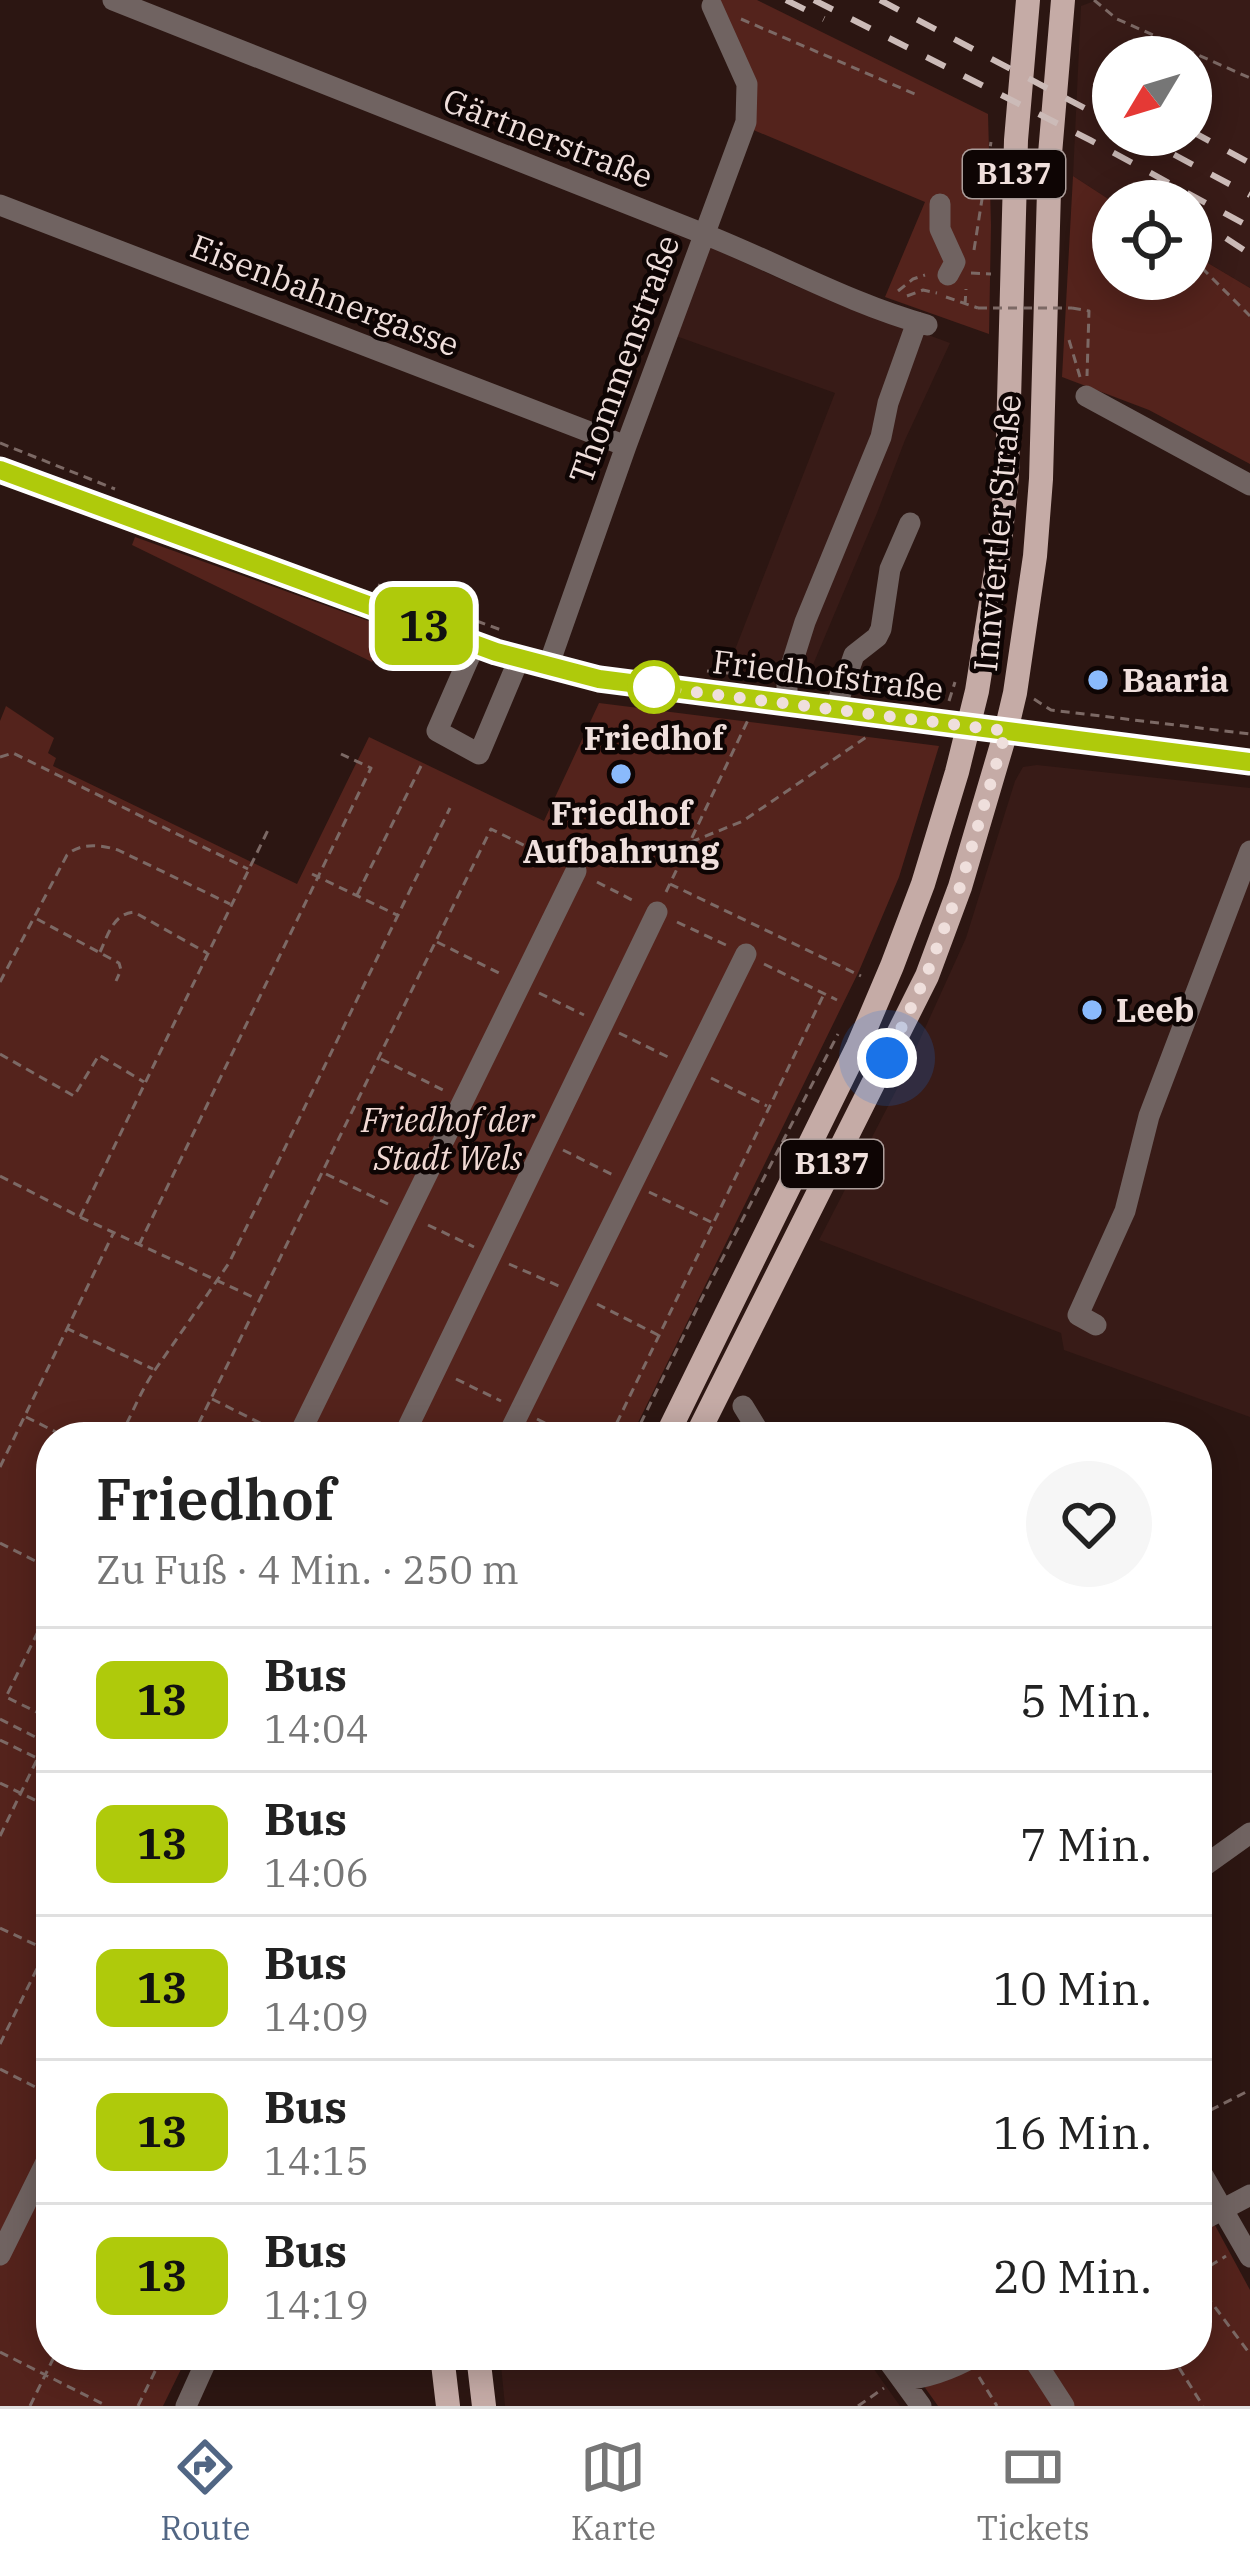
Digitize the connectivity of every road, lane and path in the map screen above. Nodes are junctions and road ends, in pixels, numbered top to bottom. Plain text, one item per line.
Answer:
1 (113, 0) edge
2 (1028, 0) edge
3 (1063, 0) edge
4 (1094, 0) edge
5 (148, 6) edge
6 (712, 6) joint
7 (1250, 77) edge
8 (917, 95) dead end
9 (999, 136) dead end
10 (940, 204) dead end
11 (0, 205) edge
12 (705, 234) junction
13 (972, 257) dead end
14 (957, 274) junction
15 (994, 274) dead end
16 (1212, 278) edge
17 (965, 305) junction
18 (885, 314) junction
19 (1250, 316) edge
20 (1068, 337) dead end
21 (1086, 396) junction
22 (0, 443) edge
23 (626, 446) junction
24 (0, 470) edge
25 (1250, 484) edge
26 (118, 490) dead end
27 (910, 523) dead end
28 (370, 582) dead end
29 (475, 644) junction
30 (518, 647) junction
31 (548, 667) junction
32 (702, 670) dead end
33 (961, 670) dead end
34 (787, 679) junction
35 (842, 685) junction
36 (964, 691) junction
37 (1015, 693) junction
38 (757, 700) junction
39 (787, 705) junction
40 (835, 710) junction
41 (956, 724) junction
42 (1006, 731) junction
43 (1250, 734) edge
44 (868, 736) dead end
45 (341, 754) dead end
46 (0, 757) edge
47 (1250, 762) edge
48 (421, 766) dead end
49 (450, 808) dead end
50 (269, 828) dead end
51 (491, 829) dead end
52 (690, 842) junction
53 (1250, 851) edge
54 (249, 870) junction
55 (576, 871) dead end
56 (314, 875) junction
57 (670, 884) junction
58 (357, 895) junction
59 (662, 902) joint
60 (232, 905) junction
61 (398, 915) junction
62 (34, 917) junction
63 (100, 952) junction
64 (209, 954) junction
65 (746, 955) dead end
66 (863, 977) dead end
67 (116, 981) dead end
68 (0, 982) edge
69 (824, 994) dead end
70 (845, 1019) dead end
71 (1, 1057) edge
72 (146, 1082) junction
73 (0, 1175) edge
74 (80, 1217) junction
75 (114, 1233) junction
76 (139, 1245) junction
77 (217, 1281) junction
78 (259, 1300) junction
79 (1096, 1325) dead end
80 (66, 1328) junction
81 (155, 1370) junction
82 (211, 1398) junction
83 (743, 1406) dead end
84 (24, 1416) junction
85 (36, 1422) edge
86 (128, 1422) edge
87 (199, 1422) edge
88 (258, 1422) edge
89 (305, 1422) edge
90 (410, 1422) edge
91 (514, 1422) edge
92 (617, 1422) edge
93 (641, 1422) edge
94 (673, 1422) edge
95 (703, 1422) edge
96 (753, 1422) edge
97 (0, 1467) edge
98 (0, 1543) edge
99 (36, 1561) edge
100 (36, 1636) edge
101 (36, 1712) edge
102 (0, 1719) edge
103 (36, 1737) edge
104 (0, 1740) edge
105 (36, 1757) edge
106 (36, 1762) edge
107 (0, 1783) edge
108 (20, 1793) junction
109 (36, 1801) edge
110 (1250, 1833) edge
111 (0, 1837) edge
112 (1212, 1860) edge
113 (0, 1928) edge
114 (36, 1945) edge
115 (36, 1974) edge
116 (0, 2044) edge
117 (0, 2069) edge
118 (36, 2087) edge
119 (1250, 2090) edge
120 (1212, 2109) edge
121 (36, 2182) edge
122 (1212, 2194) edge
123 (1250, 2195) edge
124 (1221, 2209) junction
125 (1212, 2214) edge
126 (1246, 2251) edge
127 (0, 2255) edge
128 (1212, 2267) edge
129 (1212, 2303) edge
130 (0, 2351) edge
131 (1250, 2354) edge
132 (36, 2369) edge
133 (38, 2370) edge
134 (48, 2370) edge
135 (156, 2370) edge
136 (202, 2370) edge
137 (444, 2370) edge
138 (480, 2370) edge
139 (895, 2370) edge
140 (941, 2370) edge
141 (978, 2370) edge
142 (1040, 2370) edge
143 (1180, 2370) edge
144 (46, 2374) junction
145 (902, 2380) junction
146 (30, 2406) edge
147 (107, 2406) edge
148 (138, 2406) edge
149 (186, 2406) edge
150 (448, 2406) edge
151 (484, 2406) edge
152 (858, 2406) edge
153 (920, 2406) edge
154 (998, 2406) edge
155 (1064, 2406) edge
156 (1203, 2406) edge

1 - 5 street, Gärtnerstraße
2 - 36 main road, Innviertler Straße / B137
3 - 37 main road, Innviertler Straße / B137
4 - 7 path
5 - 12 street, Gärtnerstraße
6 - 8 path
6 - 12 street, Thommenstraße
9 - 13 path
10 - 14 street
11 - 23 street, Eisenbahnergasse
12 - 18 street, Gärtnerstraße
12 - 23 street, Thommenstraße
14 - 15 path
14 - 17 path
14 - 18 path
16 - 19 path
17 - 18 path
17 - 21 path, bridge
18 - 34 street, Gärtnerstraße
20 - 21 path
21 - 25 street
22 - 26 path
23 - 31 street, Thommenstraße
24 - 29 street, Friedhofstraße
27 - 35 street
28 - 30 path
29 - 30 street, Friedhofstraße
29 - 30 street
30 - 31 street, Friedhofstraße
31 - 38 street, Friedhofstraße
32 - 34 path
33 - 36 path
34 - 39 street
35 - 36 path
35 - 40 street
36 - 41 main road, Innviertler Straße / B137
36 - 41 path
37 - 42 main road, Innviertler Straße / B137
37 - 43 path
38 - 39 street, Friedhofstraße
38 - 52 path
39 - 40 street, Friedhofstraße
40 - 41 street, Friedhofstraße
41 - 42 street, Friedhofstraße
41 - 94 main road, Innviertler Straße / B137
42 - 47 street, Friedhofstraße
42 - 95 main road, Innviertler Straße / B137
44 - 52 path
45 - 56 path
46 - 54 path
48 - 58 path
49 - 61 path
50 - 54 path
51 - 78 path
52 - 57 path
53 - 79 street
54 - 60 path
55 - 89 street
56 - 58 path
56 - 76 path
57 - 59 path
57 - 66 path
58 - 61 path
59 - 90 street
60 - 62 path
60 - 64 path
61 - 77 path
62 - 63 path
62 - 68 path
63 - 64 path
63 - 67 path
64 - 72 path
65 - 91 street
69 - 92 path
70 - 93 path
71 - 72 path
72 - 74 path
73 - 74 path
74 - 75 path
75 - 76 path
75 - 80 path
76 - 77 path
77 - 78 path
77 - 81 path
78 - 82 path
80 - 81 path
80 - 84 path
81 - 86 path
82 - 87 path
82 - 88 path
83 - 96 street
84 - 85 path
84 - 97 path
98 - 99 path
100 - 101 path
102 - 103 path
104 - 105 path
106 - 108 path
107 - 108 path
108 - 109 path
108 - 111 path
110 - 112 street
113 - 114 path
115 - 116 path
117 - 118 path
119 - 120 path
121 - 127 street
122 - 124 street
123 - 124 street
124 - 125 street
124 - 126 street
126 - 128 path
129 - 131 path
130 - 132 path
133 - 144 path
134 - 144 path
135 - 148 path
136 - 149 street
137 - 150 main road
138 - 151 main road
139 - 145 street
140 - 145 street
141 - 154 path
142 - 155 street
143 - 156 path
144 - 146 path
144 - 147 path
145 - 152 path
145 - 153 street

